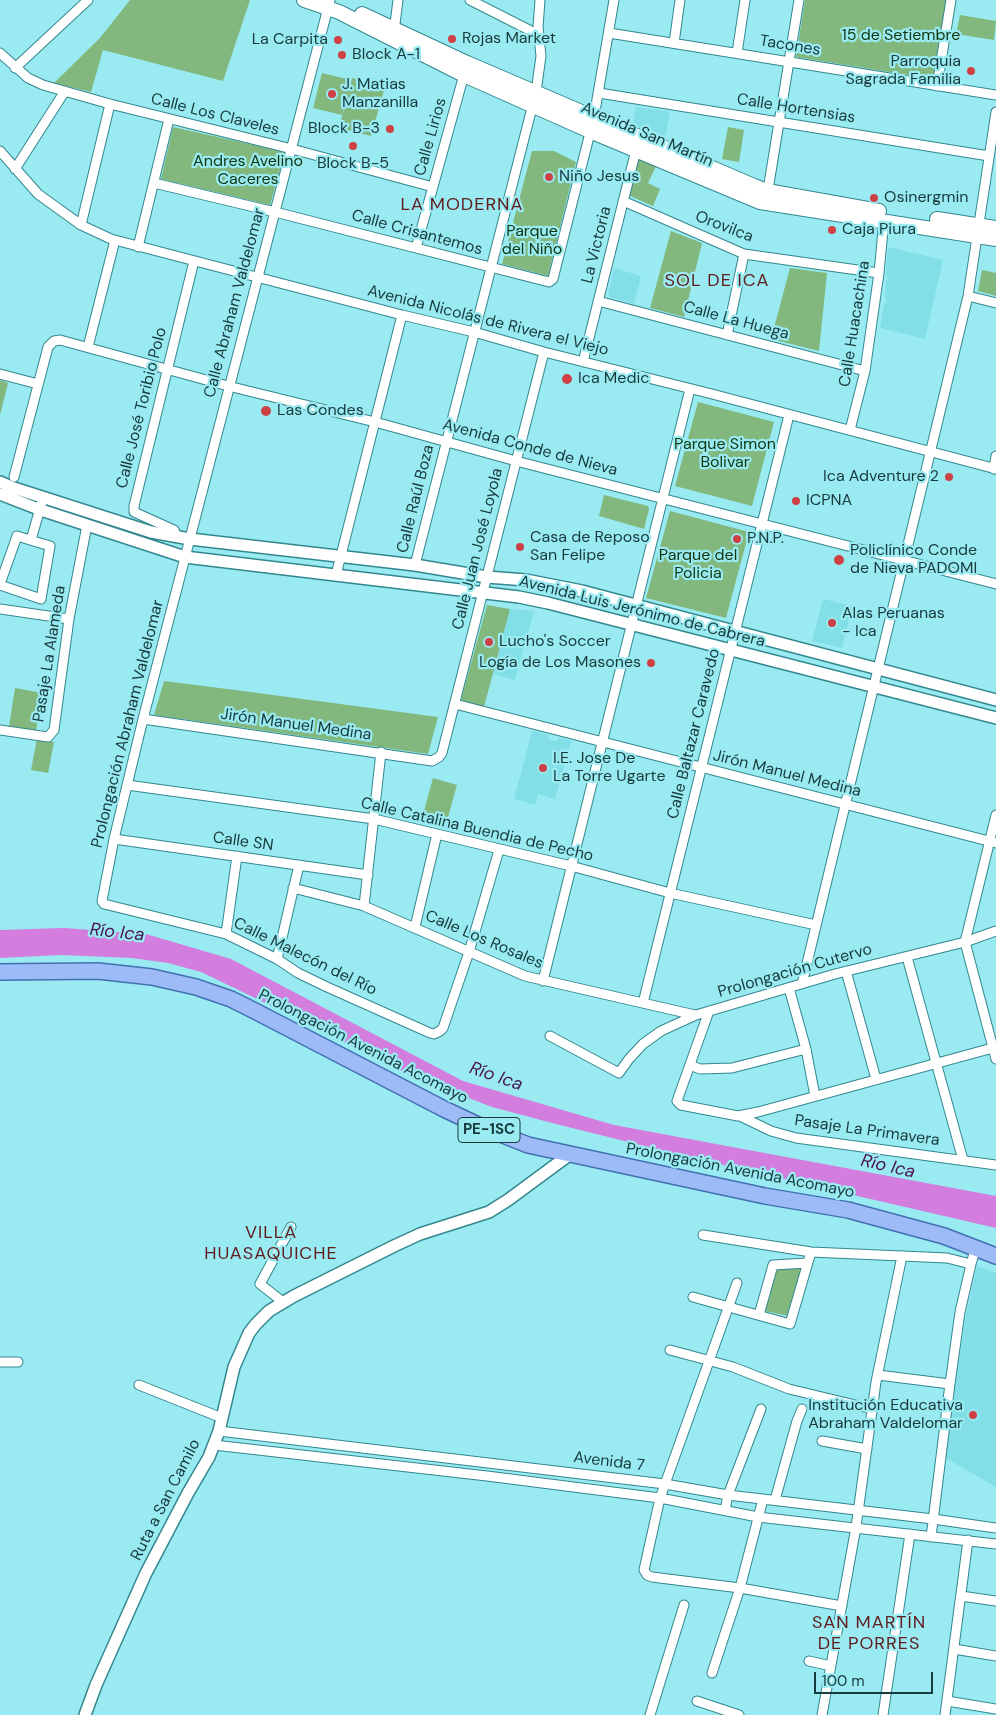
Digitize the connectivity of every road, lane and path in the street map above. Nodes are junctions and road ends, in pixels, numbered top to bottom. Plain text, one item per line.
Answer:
1 (88, 0) edge
2 (304, 0) edge
3 (398, 0) edge
4 (470, 0) edge
5 (540, 0) edge
6 (614, 0) edge
7 (680, 0) edge
8 (745, 0) edge
9 (799, 0) edge
10 (951, 0) edge
11 (330, 3) edge
12 (609, 33) junction
13 (394, 34) junction
14 (539, 35) junction
15 (674, 43) junction
16 (0, 52) edge
17 (737, 53) junction
18 (789, 61) junction
19 (15, 68) junction
20 (466, 69) junction
21 (937, 86) junction
22 (65, 91) junction
23 (599, 92) junction
24 (996, 95) edge
25 (534, 98) junction
26 (110, 104) junction
27 (996, 112) edge
28 (594, 116) junction
29 (169, 119) junction
30 (779, 121) junction
31 (590, 130) junction
32 (638, 143) junction
33 (292, 149) junction
34 (0, 151) edge
35 (989, 156) junction
36 (15, 169) junction
37 (154, 183) junction
38 (433, 187) junction
39 (766, 197) junction
40 (623, 202) junction
41 (275, 212) junction
42 (884, 220) junction
43 (81, 225) junction
44 (996, 228) edge
45 (977, 230) junction
46 (996, 238) edge
47 (115, 240) junction
48 (138, 247) junction
49 (416, 248) junction
50 (744, 254) junction
51 (194, 262) junction
52 (491, 268) junction
53 (879, 273) junction
54 (257, 276) junction
55 (968, 296) junction
56 (598, 301) junction
57 (996, 304) edge
58 (402, 315) junction
59 (474, 332) junction
60 (727, 335) junction
61 (88, 347) junction
62 (544, 352) junction
63 (583, 362) junction
64 (167, 369) junction
65 (866, 371) junction
66 (0, 374) edge
67 (38, 384) junction
68 (228, 386) junction
69 (690, 389) junction
70 (789, 415) junction
71 (375, 422) junction
72 (850, 430) junction
73 (446, 442) junction
74 (932, 453) junction
75 (996, 456) edge
76 (516, 461) junction
77 (995, 469) edge
78 (14, 477) dead end
79 (0, 482) edge
80 (0, 494) edge
81 (43, 498) junction
82 (663, 498) junction
83 (41, 510) junction
84 (762, 524) junction
85 (87, 525) junction
86 (177, 537) junction
87 (190, 539) junction
88 (31, 540) junction
89 (341, 556) junction
90 (186, 557) junction
91 (905, 561) junction
92 (414, 565) junction
93 (336, 575) junction
94 (487, 577) junction
95 (0, 584) edge
96 (996, 584) edge
97 (483, 593) junction
98 (637, 605) junction
99 (0, 609) edge
100 (69, 620) junction
101 (632, 624) junction
102 (735, 632) junction
103 (731, 650) junction
104 (878, 670) junction
105 (874, 688) junction
106 (996, 700) edge
107 (455, 704) junction
108 (996, 718) edge
109 (143, 719) junction
110 (0, 730) edge
111 (602, 742) junction
112 (381, 752) junction
113 (442, 753) joint
114 (701, 768) junction
115 (127, 785) junction
116 (846, 803) junction
117 (996, 815) edge
118 (374, 819) junction
119 (437, 834) junction
120 (114, 839) junction
121 (993, 842) edge
122 (499, 850) junction
123 (237, 856) junction
124 (298, 865) junction
125 (572, 866) junction
126 (368, 874) junction
127 (293, 888) junction
128 (670, 893) junction
129 (102, 898) joint
130 (364, 906) junction
131 (816, 925) junction
132 (414, 927) junction
133 (996, 931) edge
134 (226, 934) junction
135 (965, 942) junction
136 (469, 952) junction
137 (907, 956) junction
138 (277, 959) junction
139 (846, 971) junction
140 (0, 972) edge
141 (543, 981) junction
142 (802, 984) junction
143 (789, 988) junction
144 (643, 1003) junction
145 (708, 1011) junction
146 (696, 1015) junction
147 (550, 1036) dead end
148 (994, 1047) edge
149 (806, 1049) junction
150 (996, 1059) edge
151 (935, 1062) junction
152 (690, 1065) junction
153 (876, 1079) junction
154 (815, 1096) junction
155 (738, 1116) junction
156 (569, 1155) junction
157 (962, 1160) junction
158 (996, 1164) edge
159 (291, 1226) dead end
160 (703, 1235) dead end
161 (975, 1250) junction
162 (810, 1252) junction
163 (902, 1256) junction
164 (996, 1256) edge
165 (807, 1263) junction
166 (970, 1264) junction
167 (737, 1283) dead end
168 (693, 1297) dead end
169 (283, 1302) junction
170 (729, 1307) junction
171 (760, 1315) junction
172 (670, 1350) dead end
173 (710, 1361) junction
174 (0, 1362) edge
175 (18, 1362) dead end
176 (878, 1375) junction
177 (950, 1384) junction
178 (139, 1385) dead end
179 (761, 1409) dead end
180 (802, 1409) dead end
181 (872, 1409) junction
182 (222, 1418) junction
183 (218, 1431) junction
184 (822, 1441) dead end
185 (214, 1445) junction
186 (867, 1449) junction
187 (665, 1484) junction
188 (728, 1494) junction
189 (660, 1498) junction
190 (764, 1499) junction
191 (776, 1500) junction
192 (724, 1510) junction
193 (858, 1510) junction
194 (758, 1517) junction
195 (933, 1519) junction
196 (856, 1527) junction
197 (996, 1528) edge
198 (910, 1534) junction
199 (931, 1536) junction
200 (968, 1540) junction
201 (996, 1544) edge
202 (740, 1588) junction
203 (961, 1596) junction
204 (996, 1600) edge
205 (684, 1605) dead end
206 (842, 1606) junction
207 (954, 1650) junction
208 (996, 1656) edge
209 (809, 1661) dead end
210 (831, 1666) junction
211 (712, 1672) dead end
212 (698, 1701) dead end
213 (947, 1701) junction
214 (996, 1709) edge
215 (85, 1715) edge
216 (650, 1715) edge
217 (739, 1715) edge
218 (822, 1715) edge
219 (883, 1715) edge
220 (945, 1715) edge

1 - 19 street
2 - 11 main road, Avenida San Martín
3 - 13 street
4 - 14 street
5 - 14 street, Calle Raúl Boza
6 - 12 street
7 - 15 street
8 - 17 street
9 - 18 street
10 - 21 street
11 - 13 main road, Avenida San Martín
11 - 33 street, Calle Abraham Valdelomar
12 - 15 street, Tacones
12 - 23 street
13 - 20 main road, Avenida San Martín
14 - 25 street, Calle Raúl Boza
15 - 17 street, Tacones
16 - 19 street, Calle Los Claveles
17 - 18 street, Tacones
18 - 21 street, Tacones
18 - 30 street
19 - 22 street, Calle Los Claveles
20 - 25 main road, Avenida San Martín
20 - 38 street, Calle Lirios
21 - 24 street, Tacones
22 - 26 street, Calle Los Claveles
22 - 36 street
23 - 28 street
23 - 30 street, Calle Hortensias
25 - 28 main road, Avenida San Martín
25 - 31 main road, Avenida San Martín
25 - 52 street, Calle Raúl Boza
26 - 29 street, Calle Los Claveles
26 - 43 street
27 - 35 street
28 - 31 street
28 - 32 main road, Avenida San Martín
29 - 33 street, Calle Los Claveles
29 - 37 street
30 - 35 street, Calle Hortensias
30 - 39 street
31 - 32 main road, Avenida San Martín
31 - 52 street, Calle Crisantemos
32 - 39 main road, Avenida San Martín
32 - 40 street, La Victoria
33 - 38 street, Calle Los Claveles
33 - 41 street, Calle Abraham Valdelomar
34 - 36 street, Avenida Nicolás de Rivera el Viejo
35 - 45 street
36 - 43 street, Avenida Nicolás de Rivera el Viejo
37 - 41 street, Calle Crisantemos
37 - 48 street
38 - 49 street, Calle Lirios
39 - 42 main road, Avenida San Martín
39 - 45 main road, Avenida San Martín
40 - 50 street, Orovilca
40 - 56 street, La Victoria
41 - 49 street, Calle Crisantemos
41 - 54 street, Calle Abraham Valdelomar
42 - 45 main road, Avenida San Martín
42 - 53 street, Calle Huacachina
43 - 47 street, Avenida Nicolás de Rivera el Viejo
44 - 45 main road, Avenida San Martín
45 - 46 main road, Avenida San Martín
45 - 55 street
47 - 48 street, Avenida Nicolás de Rivera el Viejo
47 - 61 street
48 - 51 street, Avenida Nicolás de Rivera el Viejo
49 - 52 street, Calle Crisantemos
50 - 53 street, Orovilca
50 - 60 street
51 - 54 street, Avenida Nicolás de Rivera el Viejo
51 - 64 street, Calle José Toribio Polo
52 - 59 street, Calle Raúl Boza
53 - 65 street, Calle Huacachina
54 - 58 street, Avenida Nicolás de Rivera el Viejo
54 - 68 street, Calle Abraham Valdelomar
55 - 57 street
55 - 74 street
56 - 60 street, Calle La Huega
56 - 63 street, La Victoria
58 - 59 street, Avenida Nicolás de Rivera el Viejo
58 - 71 street
59 - 62 street, Avenida Nicolás de Rivera el Viejo
59 - 73 street, Calle Raúl Boza
60 - 65 street, Calle La Huega
61 - 64 street, Avenida Conde de Nieva
61 - 67 street, Avenida Conde de Nieva
62 - 63 street, Avenida Nicolás de Rivera el Viejo
62 - 76 street, Calle Juan José Loyola
63 - 69 street, Avenida Nicolás de Rivera el Viejo
64 - 68 street, Avenida Conde de Nieva
64 - 86 street, Calle José Toribio Polo
65 - 72 street, Calle Huacachina
66 - 67 street
67 - 78 street
68 - 71 street, Avenida Conde de Nieva
68 - 87 street, Calle Abraham Valdelomar
69 - 70 street, Avenida Nicolás de Rivera el Viejo
69 - 82 street
70 - 72 street, Avenida Nicolás de Rivera el Viejo
70 - 84 street, Calle Baltazar Caravedo
71 - 73 street, Avenida Conde de Nieva
71 - 89 street
72 - 74 street, Avenida Nicolás de Rivera el Viejo
73 - 76 street, Avenida Conde de Nieva
73 - 92 street, Calle Raúl Boza
74 - 77 street, Avenida Nicolás de Rivera el Viejo
74 - 91 street
75 - 77 street
76 - 82 street, Avenida Conde de Nieva
76 - 94 street, Calle Juan José Loyola
79 - 81 street, Avenida Luis Jerónimo de Cabrera
80 - 83 street, Avenida Luis Jerónimo de Cabrera
81 - 83 street
81 - 86 street, Avenida Luis Jerónimo de Cabrera
82 - 84 street, Avenida Conde de Nieva
82 - 98 street
83 - 85 street, Avenida Luis Jerónimo de Cabrera
83 - 88 street
84 - 91 street, Avenida Conde de Nieva
84 - 102 street, Calle Baltazar Caravedo
85 - 90 street, Avenida Luis Jerónimo de Cabrera
85 - 100 street, Pasaje La Alameda
86 - 87 street, Avenida Luis Jerónimo de Cabrera
87 - 89 street, Avenida Luis Jerónimo de Cabrera
87 - 90 street, Calle Abraham Valdelomar
88 - 95 street
88 - 95 street
89 - 92 street, Avenida Luis Jerónimo de Cabrera
89 - 93 street
90 - 93 street, Avenida Luis Jerónimo de Cabrera
90 - 109 street, Prolongación Abraham Valdelomar
91 - 96 street, Avenida Conde de Nieva
91 - 104 street
92 - 94 street, Avenida Luis Jerónimo de Cabrera
93 - 97 street, Avenida Luis Jerónimo de Cabrera
94 - 97 street, Calle Juan José Loyola
94 - 98 street, Avenida Luis Jerónimo de Cabrera
97 - 101 street, Avenida Luis Jerónimo de Cabrera
97 - 107 street, Calle Juan José Loyola
98 - 101 street
98 - 102 street, Avenida Luis Jerónimo de Cabrera
99 - 100 street
100 - 110 street, Pasaje La Alameda
101 - 103 street, Avenida Luis Jerónimo de Cabrera
101 - 111 street
102 - 103 street, Calle Baltazar Caravedo
102 - 104 street, Avenida Luis Jerónimo de Cabrera
103 - 105 street, Avenida Luis Jerónimo de Cabrera
103 - 114 street, Calle Baltazar Caravedo
104 - 105 street
104 - 106 street, Avenida Luis Jerónimo de Cabrera
105 - 108 street, Avenida Luis Jerónimo de Cabrera
105 - 116 street
107 - 111 street, Jirón Manuel Medina
107 - 113 street, Calle Juan José Loyola
109 - 112 street, Jirón Manuel Medina
109 - 115 street, Prolongación Abraham Valdelomar
111 - 114 street, Jirón Manuel Medina
111 - 125 street
112 - 113 street, Jirón Manuel Medina
112 - 118 street
114 - 116 street, Jirón Manuel Medina
114 - 128 street, Calle Baltazar Caravedo
115 - 118 street, Calle Catalina Buendia de Pecho
115 - 120 street, Prolongación Abraham Valdelomar
116 - 121 street, Jirón Manuel Medina
116 - 131 street
117 - 121 street
118 - 119 street, Calle Catalina Buendia de Pecho
118 - 126 street
119 - 122 street, Calle Catalina Buendia de Pecho
119 - 132 street
120 - 123 street, Calle SN
120 - 129 street, Prolongación Abraham Valdelomar
121 - 135 street
122 - 125 street, Calle Catalina Buendia de Pecho
122 - 136 street
123 - 124 street, Calle SN
123 - 134 street
124 - 126 street, Calle SN
124 - 127 street
125 - 128 street, Calle Catalina Buendia de Pecho
125 - 141 street
126 - 130 street
127 - 130 street, Calle Los Rosales
127 - 138 street
128 - 131 street, Calle Catalina Buendia de Pecho
128 - 144 street, Calle Baltazar Caravedo
129 - 134 street, Calle Malecón del Río
130 - 132 street, Calle Los Rosales
131 - 142 street
132 - 136 street, Calle Los Rosales
133 - 135 street, Prolongación Cutervo
134 - 138 street, Calle Malecón del Río
135 - 137 street, Prolongación Cutervo
135 - 148 street
136 - 138 street, Calle Malecón del Río
136 - 141 street, Calle Los Rosales
137 - 139 street, Prolongación Cutervo
137 - 151 street
139 - 142 street, Prolongación Cutervo
139 - 153 street
140 - 156 main road, Prolongación Avenida Acomayo / PE-1SC
141 - 144 street, Calle Los Rosales
142 - 143 street, Prolongación Cutervo
143 - 145 street, Prolongación Cutervo
143 - 149 street
144 - 146 street, Calle Los Rosales
145 - 146 street, Prolongación Cutervo
145 - 152 street
146 - 147 street, Prolongación Cutervo
148 - 150 street
148 - 151 street
149 - 152 street
149 - 154 street
151 - 153 street
151 - 157 street
152 - 155 street
153 - 154 street
154 - 155 street
155 - 157 street, Pasaje La Primavera
156 - 161 main road, Prolongación Avenida Acomayo / PE-1SC
156 - 169 street, Ruta a San Camilo
157 - 158 street, Pasaje La Primavera
159 - 169 street
160 - 162 street
161 - 164 main road, Prolongación Avenida Acomayo / PE-1SC
161 - 166 street
162 - 163 street
162 - 165 street
163 - 166 street
163 - 176 street
165 - 171 street
165 - 171 street
166 - 177 street
167 - 170 street
168 - 170 street
169 - 182 street, Ruta a San Camilo
170 - 171 street
170 - 173 street
172 - 173 street
173 - 181 street
173 - 187 street
174 - 175 street
176 - 177 street
176 - 181 street
177 - 195 street
178 - 182 street
179 - 188 street
180 - 191 street
181 - 186 street
182 - 183 street, Ruta a San Camilo
183 - 185 street, Ruta a San Camilo
183 - 187 street, Avenida 7
184 - 186 street
185 - 189 street
185 - 215 street, Ruta a San Camilo
186 - 193 street
187 - 188 street, Avenida 7
187 - 189 street
188 - 190 street, Avenida 7
188 - 192 street
189 - 192 street
189 - 202 street
190 - 191 street, Avenida 7
190 - 194 street
191 - 193 street, Avenida 7
192 - 194 street
193 - 195 street, Avenida 7
193 - 196 street
194 - 196 street
194 - 202 street
195 - 197 street, Avenida 7
195 - 199 street
196 - 198 street
196 - 206 street
198 - 199 street
198 - 219 street
199 - 200 street
200 - 201 street
200 - 203 street
202 - 206 street
202 - 211 street
203 - 204 street
203 - 207 street
205 - 216 street
206 - 210 street
207 - 208 street
207 - 213 street
209 - 210 street
210 - 218 street
212 - 217 street
213 - 214 street
213 - 220 street

